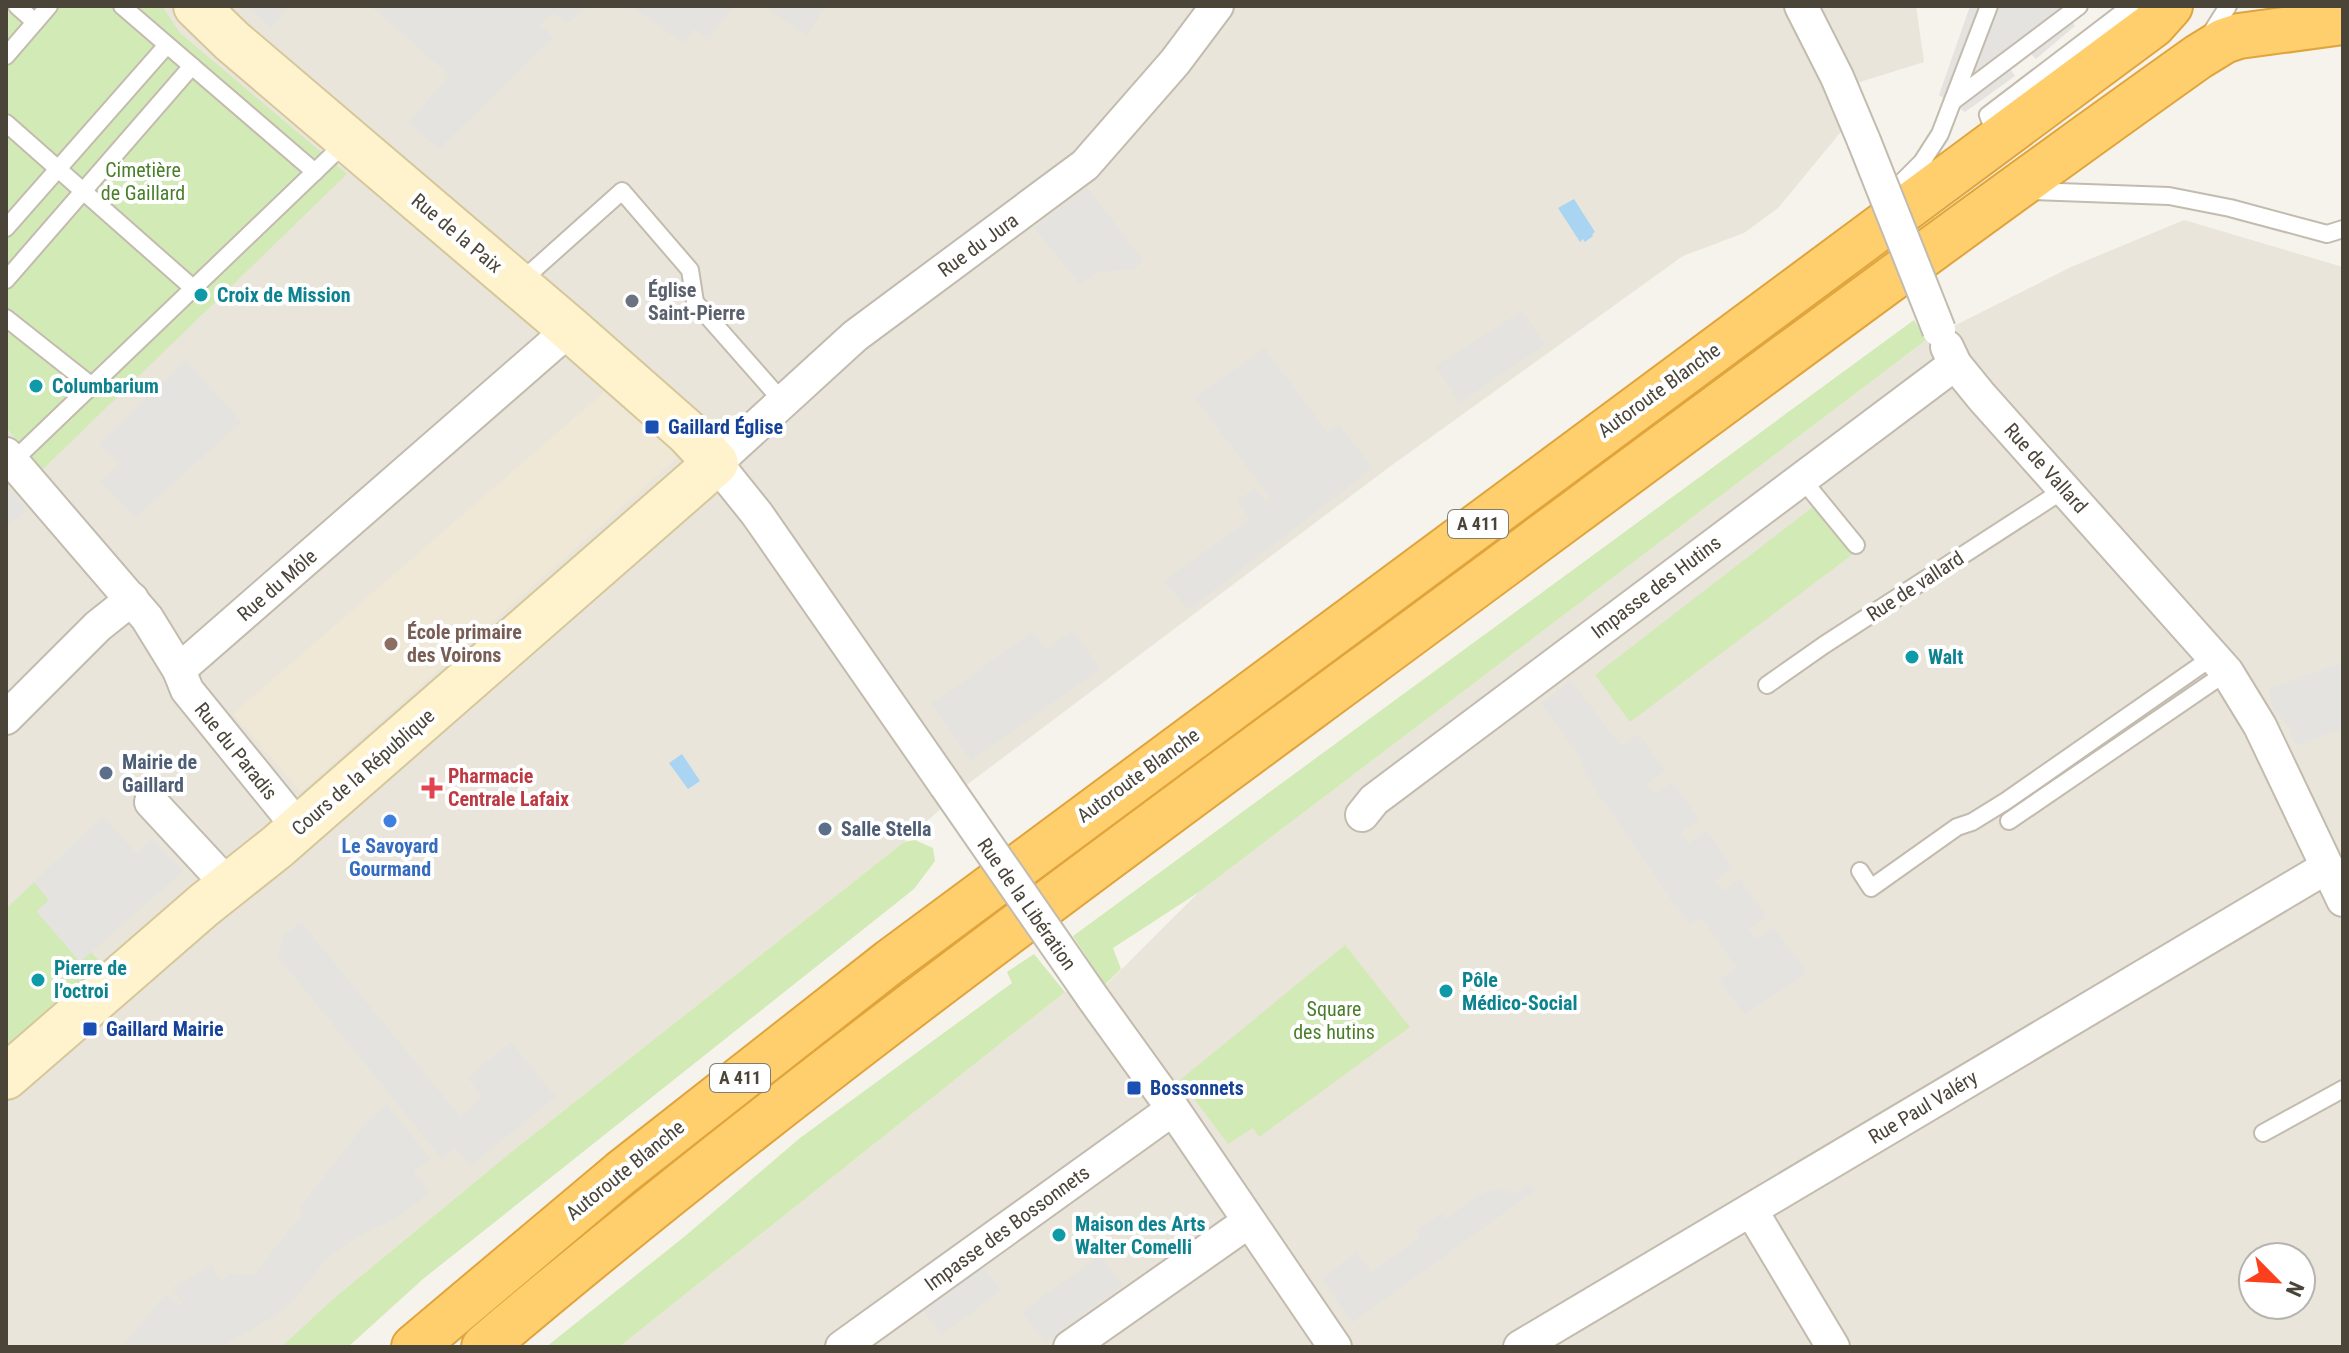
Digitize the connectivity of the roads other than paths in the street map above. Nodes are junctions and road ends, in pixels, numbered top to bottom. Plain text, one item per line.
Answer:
1 (17, 6) edge
2 (49, 6) edge
3 (122, 6) edge
4 (196, 6) edge
5 (1217, 6) edge
6 (1801, 6) edge
7 (1989, 6) edge
8 (2079, 6) edge
9 (2228, 6) edge
10 (2150, 9) edge
11 (35, 22) junction
12 (2343, 22) edge
13 (167, 45) junction
14 (6, 56) edge
15 (2198, 57) junction
16 (192, 66) junction
17 (1982, 80) junction
18 (1952, 102) junction
19 (6, 123) edge
20 (1993, 128) junction
21 (349, 140) junction
22 (58, 169) junction
23 (315, 172) junction
24 (2012, 190) junction
25 (83, 191) junction
26 (1881, 226) junction
27 (6, 228) edge
28 (2343, 229) edge
29 (6, 280) edge
30 (518, 284) junction
31 (194, 289) junction
32 (6, 318) edge
33 (570, 329) junction
34 (1955, 364) junction
35 (92, 386) junction
36 (783, 402) junction
37 (9, 458) edge
38 (716, 463) junction
39 (1802, 479) junction
40 (2065, 489) junction
41 (1856, 545) dead end
42 (132, 599) junction
43 (2220, 664) junction
44 (179, 670) junction
45 (1767, 685) dead end
46 (6, 718) edge
47 (151, 802) dead end
48 (1362, 815) dead end
49 (2009, 821) dead end
50 (299, 828) junction
51 (2327, 867) junction
52 (1860, 871) dead end
53 (228, 885) junction
54 (2343, 900) edge
55 (6, 1077) edge
56 (2343, 1089) edge
57 (1173, 1109) junction
58 (2263, 1133) dead end
59 (1751, 1210) junction
60 (1248, 1222) junction
61 (414, 1347) edge
62 (484, 1347) edge
63 (842, 1347) edge
64 (1070, 1347) edge
65 (1335, 1347) edge
66 (1520, 1347) edge
67 (1833, 1347) edge

1 - 11 lane
2 - 11 lane
3 - 13 lane
4 - 21 street, Rue de la Paix
5 - 36 street, Rue du Jura
6 - 34 street, Rue de Vallard, bridge
7 - 18 lane
8 - 17 lane
9 - 15 lane
10 - 20 highway, Autoroute Blanche
11 - 14 lane
12 - 15 highway
13 - 16 lane
13 - 22 lane
15 - 24 highway
16 - 23 lane
16 - 25 lane
17 - 18 lane
17 - 20 lane
18 - 26 lane
19 - 22 lane
20 - 26 highway, Autoroute Blanche
21 - 23 lane
21 - 30 street, Rue de la Paix
22 - 25 lane
22 - 27 lane
23 - 31 lane
24 - 28 lane
24 - 62 highway, A 411
25 - 29 lane
25 - 31 lane
26 - 61 highway, Autoroute Blanche / A 411
30 - 33 street, Rue de la Paix
30 - 36 lane
31 - 35 lane
32 - 35 lane
33 - 38 street, Rue de la Paix
33 - 44 street, Rue du Môle
34 - 39 street, Impasse des Hutins
34 - 40 street, Rue de Vallard
35 - 37 lane
36 - 38 street, Rue du Jura
37 - 42 street
38 - 50 street, Cours de la République
38 - 57 street, Rue de la Libération, bridge
39 - 41 lane
39 - 48 street, Impasse des Hutins
40 - 43 street, Rue de Vallard
40 - 45 lane, Rue de vallard
42 - 44 street
42 - 46 street
43 - 49 lane
43 - 51 street, Rue de Vallard
43 - 52 lane
44 - 50 street, Rue du Paradis
47 - 53 street
50 - 53 street, Cours de la République
51 - 54 street, Rue de Vallard
51 - 59 street, Rue Paul Valéry
53 - 55 street, Cours de la République
56 - 58 lane
57 - 60 street, Rue de la Libération
57 - 63 street, Impasse des Bossonnets
59 - 66 street, Rue Paul Valéry
59 - 67 street
60 - 64 street
60 - 65 street, Rue de la Libération

